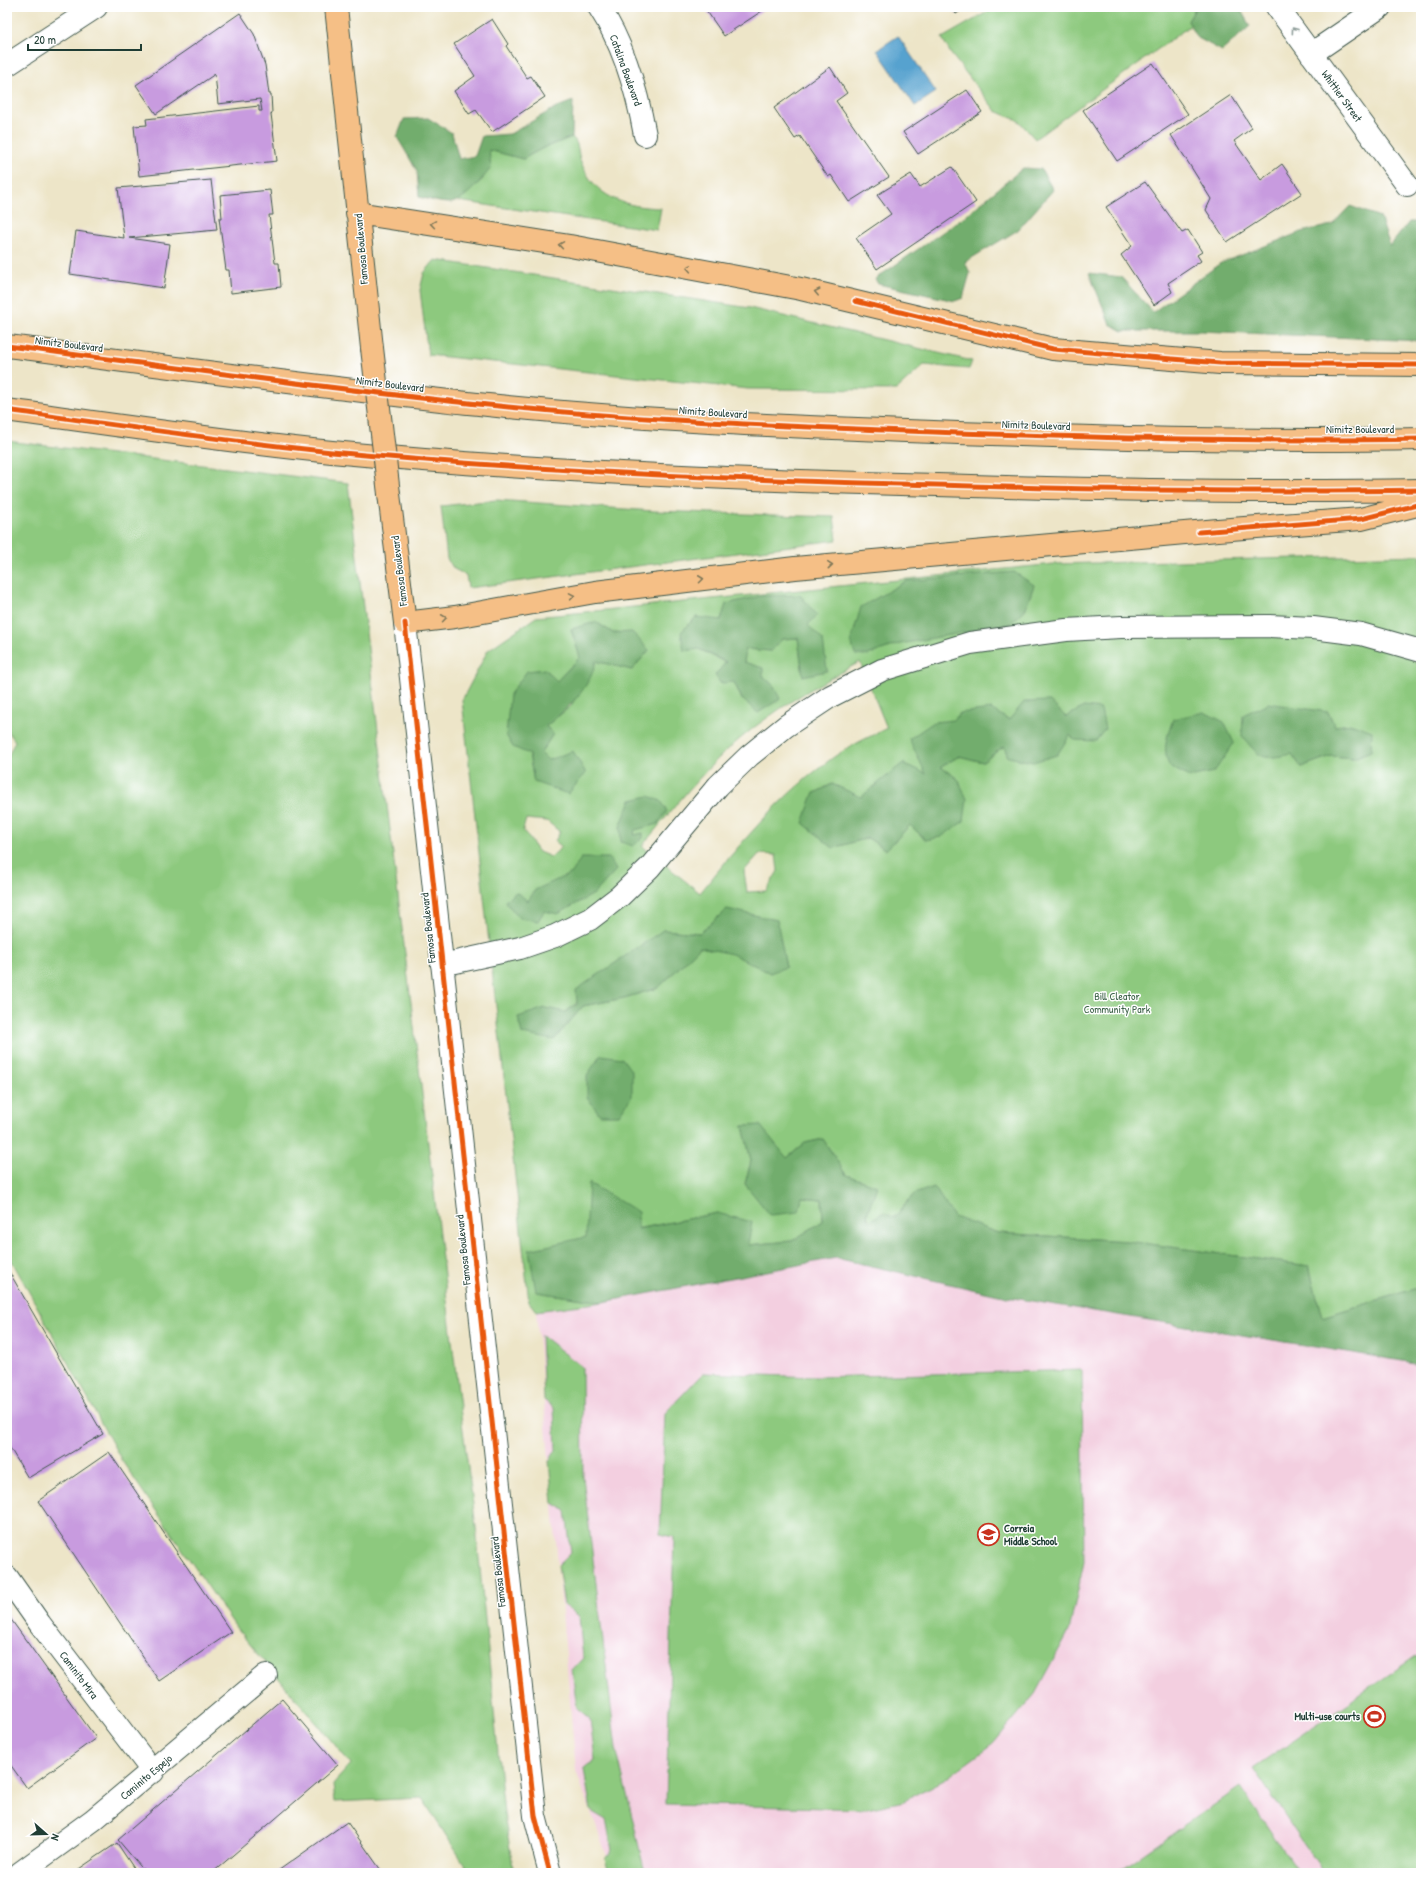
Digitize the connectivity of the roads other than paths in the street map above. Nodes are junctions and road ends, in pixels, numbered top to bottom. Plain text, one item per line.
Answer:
1 (96, 7) edge
2 (336, 7) edge
3 (599, 7) edge
4 (1277, 7) edge
5 (1380, 7) edge
6 (1311, 54) junction
7 (7, 65) edge
8 (645, 135) dead end
9 (1407, 185) dead end
10 (357, 212) junction
11 (7, 346) edge
12 (1421, 365) edge
13 (7, 410) edge
14 (1421, 439) edge
15 (1421, 490) edge
16 (1421, 504) edge
17 (405, 623) junction
18 (1421, 650) edge
19 (442, 964) junction
20 (7, 1577) edge
21 (266, 1675) dead end
22 (153, 1772) junction
23 (20, 1873) edge
24 (550, 1873) edge

1 - 7 street
2 - 10 main road, Famosa Boulevard
3 - 8 street, Catalina Boulevard
6 -> 4 street, Whittier Street
5 - 6 street
6 - 9 street, Whittier Street
12 -> 10 main road
10 - 17 main road, Famosa Boulevard, bridge
11 - 14 main road, Nimitz Boulevard
13 - 15 main road
17 -> 16 main road
17 - 19 street, Famosa Boulevard
18 - 19 street
19 - 24 street, Famosa Boulevard
20 - 22 street, Caminito Mira
21 - 22 street, Caminito Espejo
22 - 23 street, Caminito Espejo

